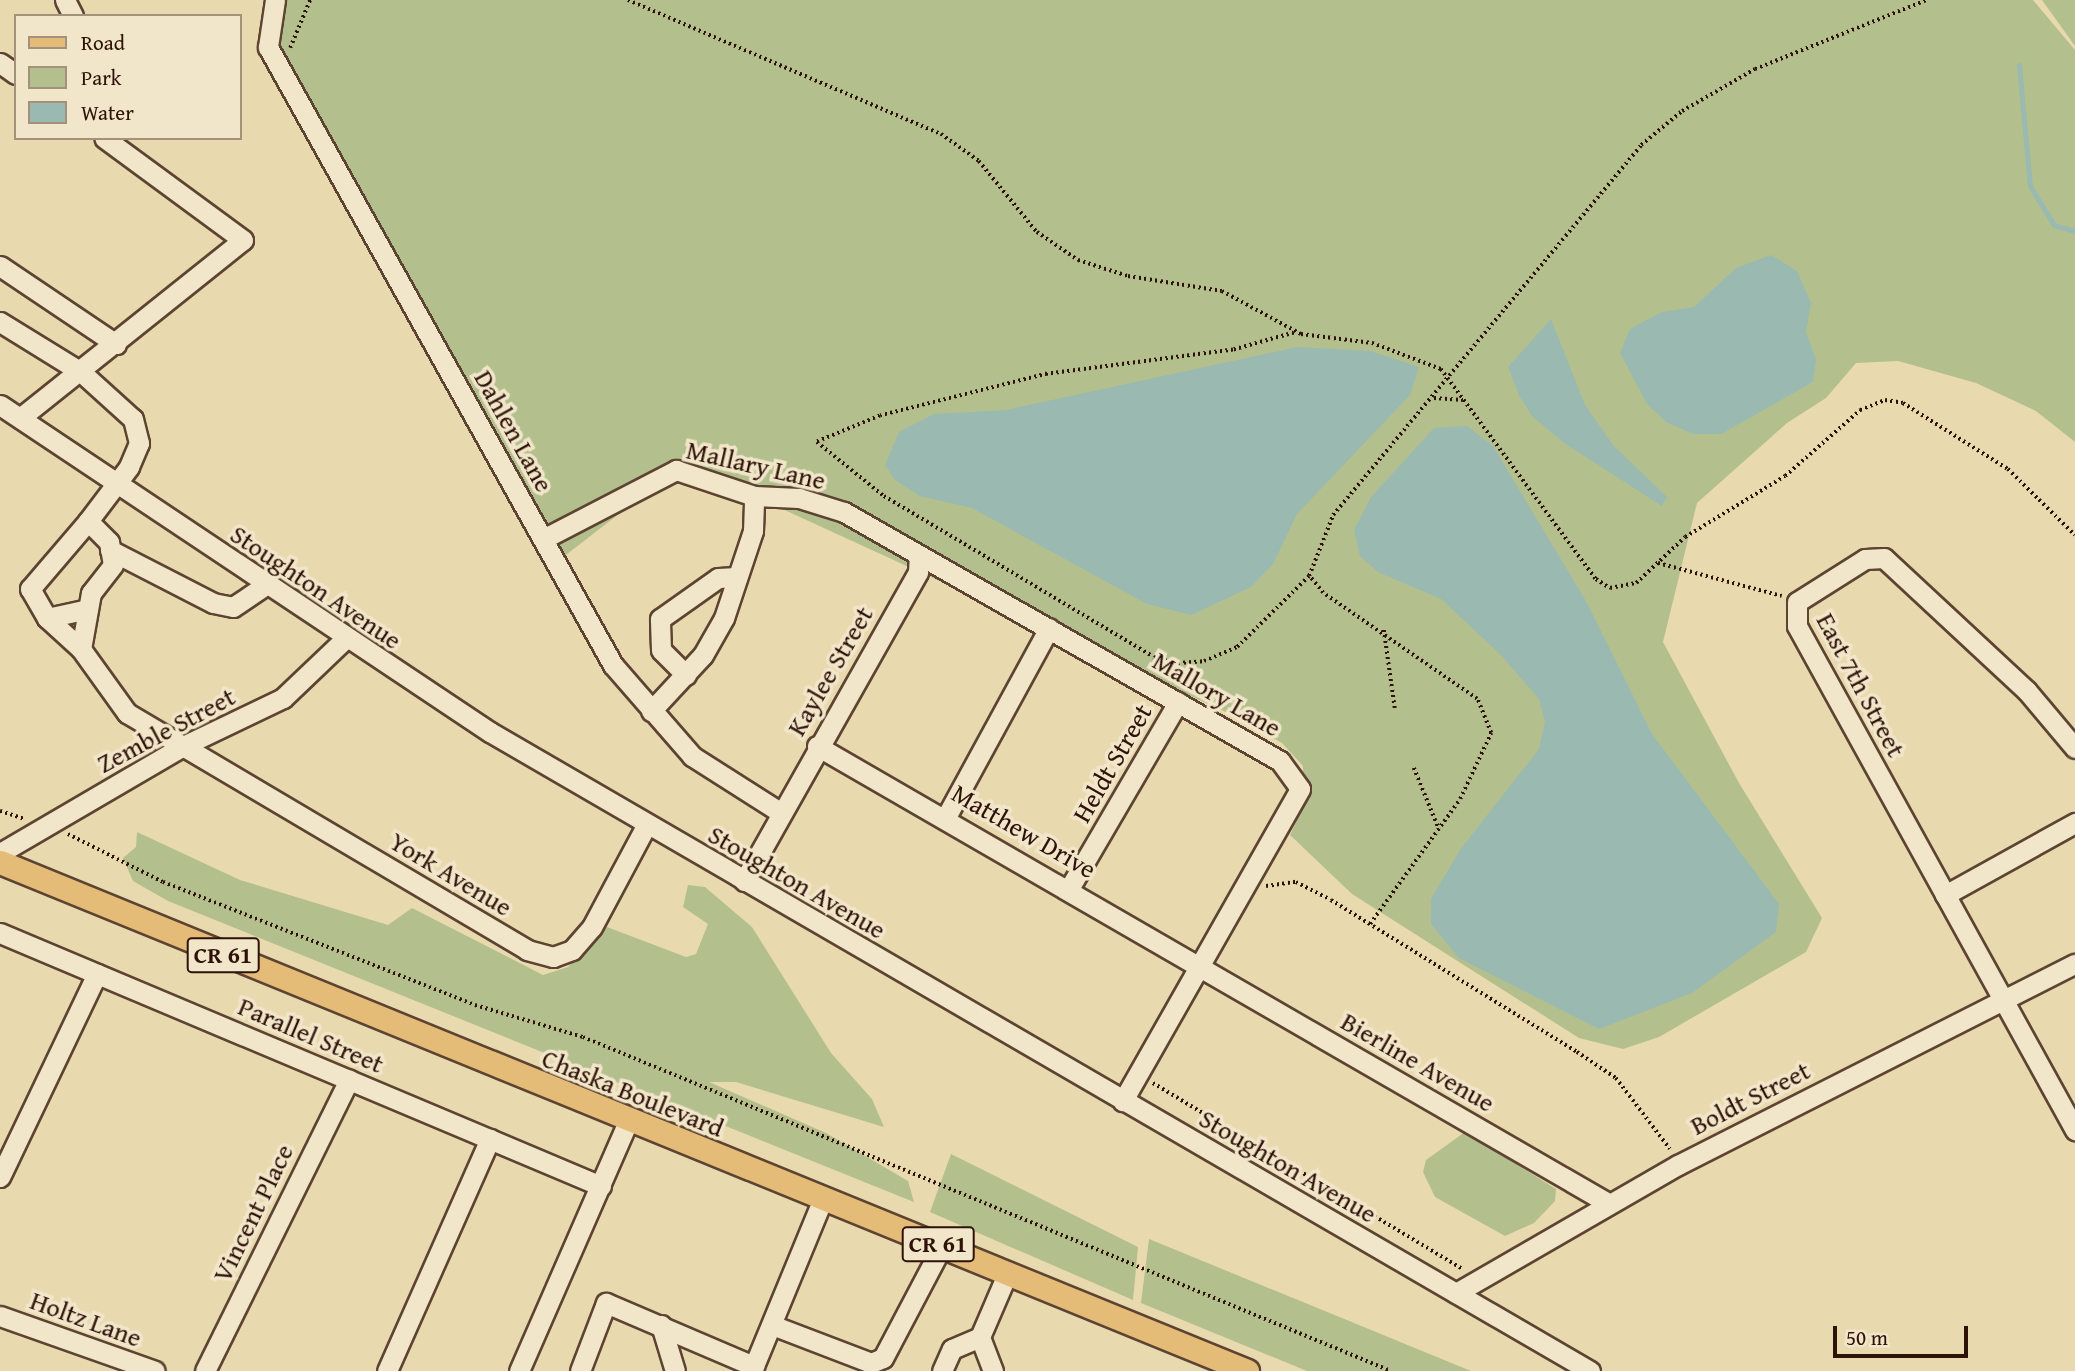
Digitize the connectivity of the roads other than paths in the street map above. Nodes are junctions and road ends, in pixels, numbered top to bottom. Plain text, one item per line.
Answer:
1 (259, 0) edge
2 (275, 0) edge
3 (269, 24) junction
4 (107, 140) edge
5 (129, 140) edge
6 (140, 165) junction
7 (0, 265) edge
8 (0, 322) edge
9 (116, 344) junction
10 (81, 372) junction
11 (0, 405) edge
12 (20, 418) junction
13 (116, 484) junction
14 (754, 496) junction
15 (88, 521) junction
16 (545, 538) junction
17 (110, 551) junction
18 (919, 555) junction
19 (737, 577) junction
20 (266, 585) junction
21 (88, 609) junction
22 (47, 618) junction
23 (1049, 628) junction
24 (345, 639) junction
25 (81, 649) junction
26 (686, 675) junction
27 (1178, 702) junction
28 (651, 711) junction
29 (183, 746) junction
30 (817, 746) junction
31 (2075, 748) edge
32 (780, 812) junction
33 (946, 817) junction
34 (2075, 823) edge
35 (646, 826) junction
36 (0, 853) edge
37 (0, 862) edge
38 (744, 881) junction
39 (1070, 887) junction
40 (1945, 895) junction
41 (0, 933) edge
42 (2075, 964) edge
43 (1201, 968) junction
44 (97, 974) junction
45 (2001, 998) junction
46 (349, 1080) junction
47 (1123, 1101) junction
48 (628, 1122) junction
49 (2075, 1130) edge
50 (490, 1139) junction
51 (0, 1177) edge
52 (601, 1186) junction
53 (824, 1199) junction
54 (1608, 1203) junction
55 (942, 1246) junction
56 (1008, 1272) junction
57 (1456, 1293) junction
58 (0, 1316) edge
59 (660, 1325) junction
60 (772, 1325) junction
61 (980, 1337) junction
62 (155, 1371) edge
63 (205, 1371) edge
64 (387, 1371) edge
65 (519, 1371) edge
66 (580, 1371) edge
67 (675, 1371) edge
68 (942, 1371) edge
69 (993, 1371) edge
70 (1247, 1371) edge
71 (1590, 1371) edge

1 - 3 street
2 - 3 street
3 - 16 street, Dahlen Lane
4 - 6 street
5 - 6 street
6 - 9 street
7 - 9 street
8 - 10 street
9 - 10 street
10 - 12 street
10 - 13 street
11 - 12 street, Stoughton Avenue
12 - 13 street, Stoughton Avenue
13 - 15 street
13 - 20 street, Stoughton Avenue
14 - 16 street, Mallary Lane
14 - 18 street, Mallary Lane
14 - 19 street
15 - 17 street
15 - 22 street, York Avenue
16 - 28 street, Dahlen Lane
17 - 20 street
17 - 21 street
18 - 23 street, Mallory Lane
18 - 30 street, Kaylee Street
19 - 26 street
19 - 26 street
20 - 24 street, Stoughton Avenue
21 - 22 street
21 - 25 street
22 - 25 street, York Avenue
23 - 27 street, Mallory Lane
23 - 33 street
24 - 29 street, Zemble Street
24 - 35 street, Stoughton Avenue
25 - 29 street, York Avenue
26 - 28 street
27 - 39 street, Heldt Street
27 - 43 street, Mallory Lane
28 - 32 street, Dahlen Lane
29 - 35 street, York Avenue
29 - 36 street, Zemble Street
30 - 32 street, Kaylee Street
30 - 33 street, Matthew Drive
31 - 40 street, East 7th Street
32 - 38 street, Kaylee Street
33 - 39 street, Matthew Drive
34 - 40 street
35 - 38 street, Stoughton Avenue
37 - 48 main road, Chaska Boulevard / CR 61
38 - 47 street, Stoughton Avenue
39 - 43 street, Matthew Drive
40 - 45 street, East 7th Street
41 - 44 street, Parallel Street
42 - 45 street, Boldt Street
43 - 47 street
43 - 54 street, Bierline Avenue
44 - 46 street, Parallel Street
44 - 51 street
45 - 49 street, East 7th Street
45 - 54 street, Boldt Street
46 - 50 street, Parallel Street
46 - 63 street, Vincent Place
47 - 57 street, Stoughton Avenue
48 - 52 street
48 - 53 main road, Chaska Boulevard / CR 61
50 - 52 street, Parallel Street
50 - 64 street
52 - 65 street
53 - 55 main road, Chaska Boulevard / CR 61
53 - 60 street
54 - 57 street, Boldt Street
55 - 56 main road, Chaska Boulevard / CR 61
55 - 60 street
56 - 61 street
56 - 70 main road, Chaska Boulevard / CR 61
57 - 71 street, Stoughton Avenue
58 - 62 street, Holtz Lane
59 - 60 street
59 - 66 street
59 - 67 street
61 - 68 street
61 - 69 street

